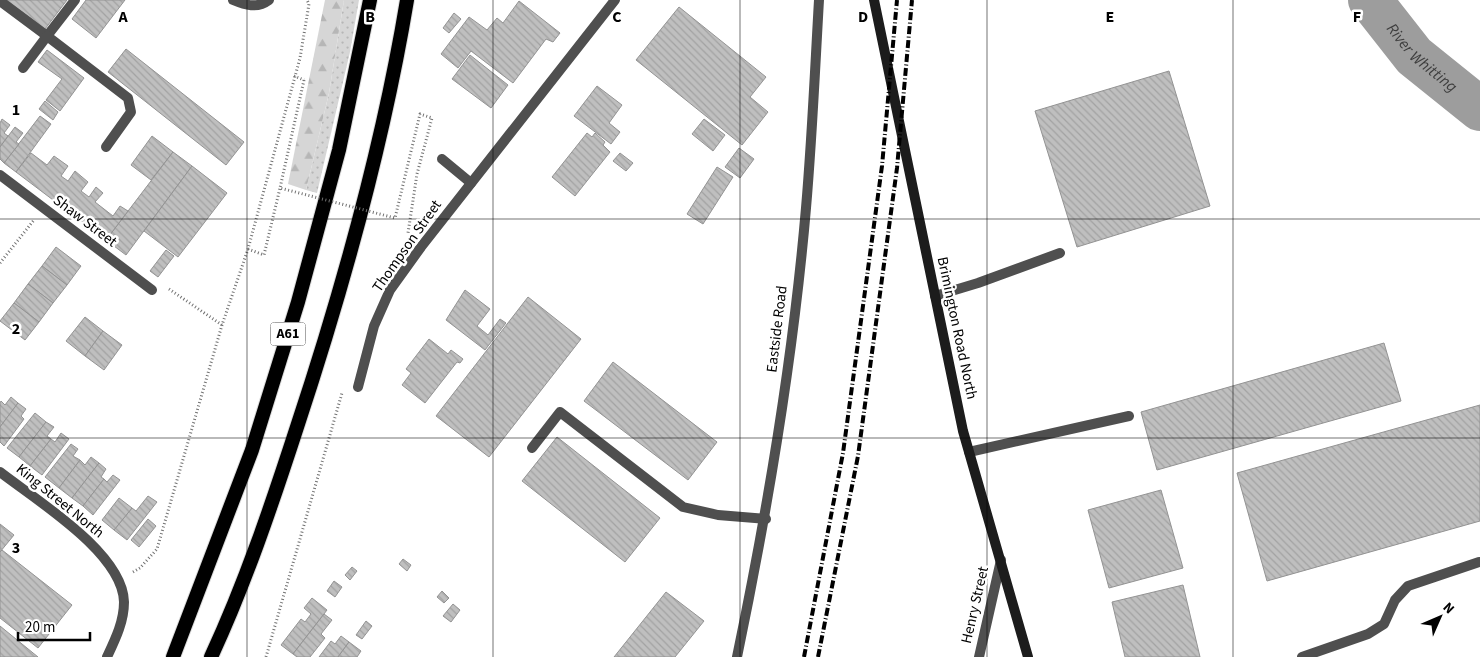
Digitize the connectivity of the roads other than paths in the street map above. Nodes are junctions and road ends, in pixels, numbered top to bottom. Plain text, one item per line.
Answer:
1 (75, 0) edge
2 (233, 0) edge
3 (269, 0) edge
4 (370, 0) edge
5 (407, 0) edge
6 (615, 0) edge
7 (819, 0) edge
8 (874, 0) edge
9 (0, 1) edge
10 (48, 36) junction
11 (23, 68) dead end
12 (106, 147) dead end
13 (442, 159) dead end
14 (0, 175) edge
15 (471, 183) junction
16 (1060, 253) dead end
17 (152, 290) road end
18 (935, 296) junction
19 (358, 387) dead end
20 (1129, 416) dead end
21 (532, 448) dead end
22 (970, 452) junction
23 (0, 472) edge
24 (766, 519) junction
25 (1001, 560) junction
26 (1479, 562) edge
27 (107, 657) edge
28 (173, 657) edge
29 (211, 657) edge
30 (737, 657) edge
31 (979, 657) edge
32 (1028, 657) edge
33 (1302, 657) edge

1 - 10 street
2 - 3 street
4 - 28 highway, A61
5 - 29 highway, A61
6 - 15 street, Thompson Street
7 - 24 street, Eastside Road
8 - 18 main road, Brimington Road North
9 - 10 street
10 - 11 street
10 - 12 street
13 - 15 street
14 - 17 street, Shaw Street
15 - 19 street, Thompson Street
16 - 18 street
18 - 22 main road, Brimington Road North
20 - 22 street
21 - 24 street
22 - 25 main road, Brimington Road North
23 - 27 street, King Street North
24 - 30 street, Eastside Road
25 - 31 street, Henry Street
25 - 32 main road, Brimington Road North
26 - 33 street

